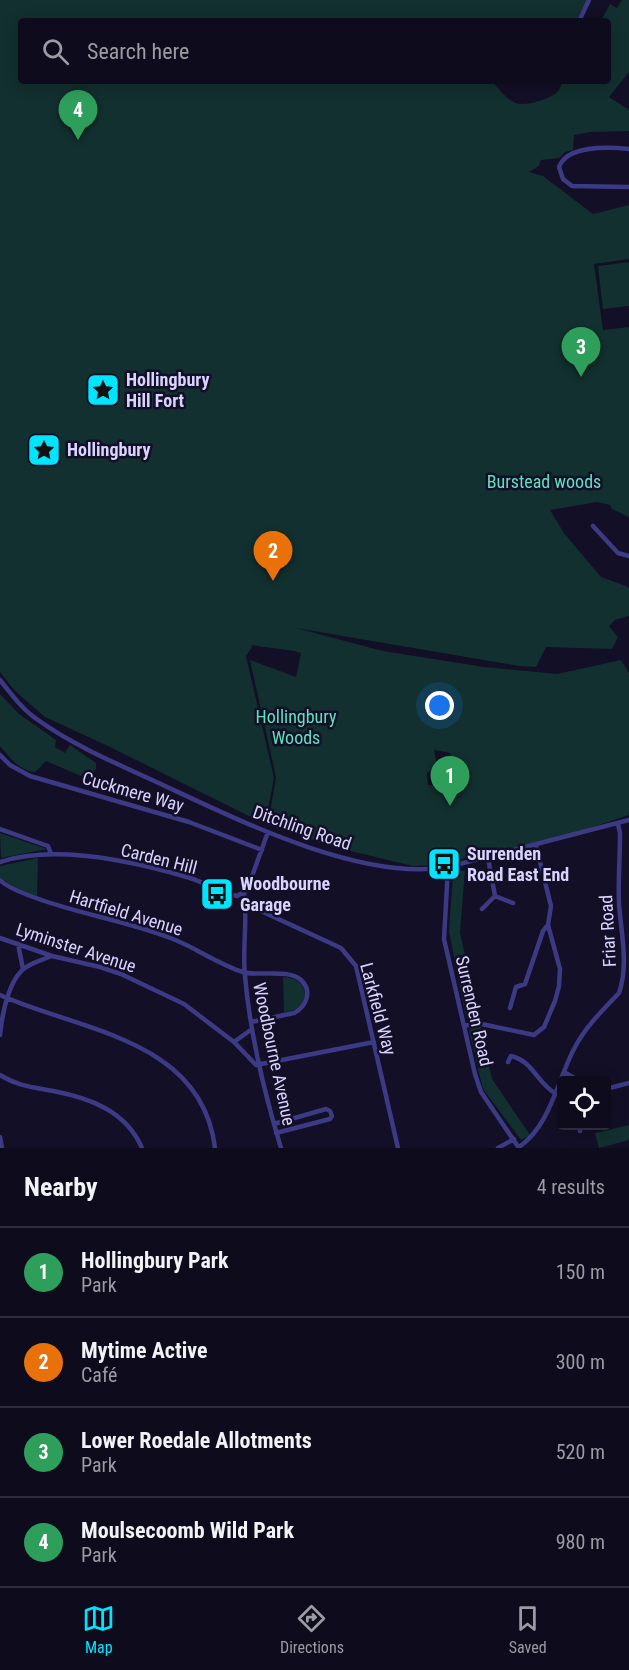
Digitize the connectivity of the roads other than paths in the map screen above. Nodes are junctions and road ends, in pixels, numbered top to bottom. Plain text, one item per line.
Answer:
1 (589, 0) edge
2 (580, 18) edge
3 (629, 149) edge
4 (629, 187) edge
5 (593, 526) dead end
6 (629, 556) edge
7 (0, 680) edge
8 (0, 755) edge
9 (629, 820) edge
10 (618, 824) junction
11 (0, 829) edge
12 (268, 832) junction
13 (536, 846) junction
14 (262, 850) junction
15 (51, 854) junction
16 (488, 858) junction
17 (0, 862) edge
18 (448, 867) junction
19 (0, 880) edge
20 (244, 893) junction
21 (495, 896) junction
22 (513, 903) dead end
23 (246, 904) junction
24 (482, 909) dead end
25 (548, 925) junction
26 (0, 938) edge
27 (18, 944) junction
28 (52, 956) junction
29 (23, 969) junction
30 (625, 969) junction
31 (244, 973) junction
32 (629, 976) edge
33 (627, 989) dead end
34 (619, 993) junction
35 (0, 995) edge
36 (8, 998) junction
37 (510, 1008) dead end
38 (250, 1022) junction
39 (464, 1026) junction
40 (252, 1029) junction
41 (0, 1035) edge
42 (234, 1042) junction
43 (374, 1042) junction
44 (508, 1062) dead end
45 (259, 1064) junction
46 (564, 1072) junction
47 (0, 1075) edge
48 (571, 1076) edge
49 (629, 1083) edge
50 (611, 1088) edge
51 (556, 1094) junction
52 (274, 1124) junction
53 (276, 1133) junction
54 (0, 1137) edge
55 (514, 1139) junction
56 (2, 1148) edge
57 (142, 1148) edge
58 (215, 1148) edge
59 (280, 1148) edge
60 (398, 1148) edge
61 (498, 1148) edge
62 (519, 1148) edge

1 - 2 street
3 - 4 street
5 - 6 street
7 - 12 street, Ditchling Road
8 - 14 street, Cuckmere Way
9 - 10 street, Ditchling Road
10 - 13 street, Ditchling Road
10 - 30 street, Friar Road
11 - 15 street
12 - 14 street
12 - 18 street, Ditchling Road
13 - 16 street, Ditchling Road
13 - 25 street
14 - 20 street
15 - 17 street, Carden Hill
15 - 20 street, Carden Hill
16 - 18 street, Ditchling Road
16 - 21 street
18 - 39 street, Surrenden Road
19 - 31 street, Hartfield Avenue
20 - 23 street, Woodbourne Avenue
21 - 22 street
21 - 24 street
23 - 31 street, Woodbourne Avenue
23 - 43 street, Larkfield Way
25 - 37 street
25 - 39 street
26 - 27 street, Lyminster Avenue
27 - 28 street, Lyminster Avenue
27 - 29 street
28 - 29 street
28 - 42 street, Lyminster Avenue
29 - 36 street
30 - 32 street
30 - 34 street, Friar Road
31 - 38 street, Woodbourne Avenue
31 - 38 street
33 - 34 street
34 - 46 street, Friar Road
35 - 36 street
36 - 41 street
36 - 58 street
38 - 40 street, Woodbourne Avenue
39 - 55 street, Surrenden Road
40 - 42 street
40 - 45 street, Woodbourne Avenue
42 - 45 street, Lyminster Avenue
43 - 45 street
43 - 60 street, Larkfield Way
44 - 51 street
45 - 52 street, Woodbourne Avenue
46 - 48 street
46 - 51 street, Friar Road
47 - 57 street
49 - 50 street
51 - 62 street, Friar Road
52 - 53 street, Woodbourne Avenue
52 - 53 street
53 - 59 street, Woodbourne Avenue
54 - 56 street
55 - 61 street
55 - 62 street, Surrenden Road

